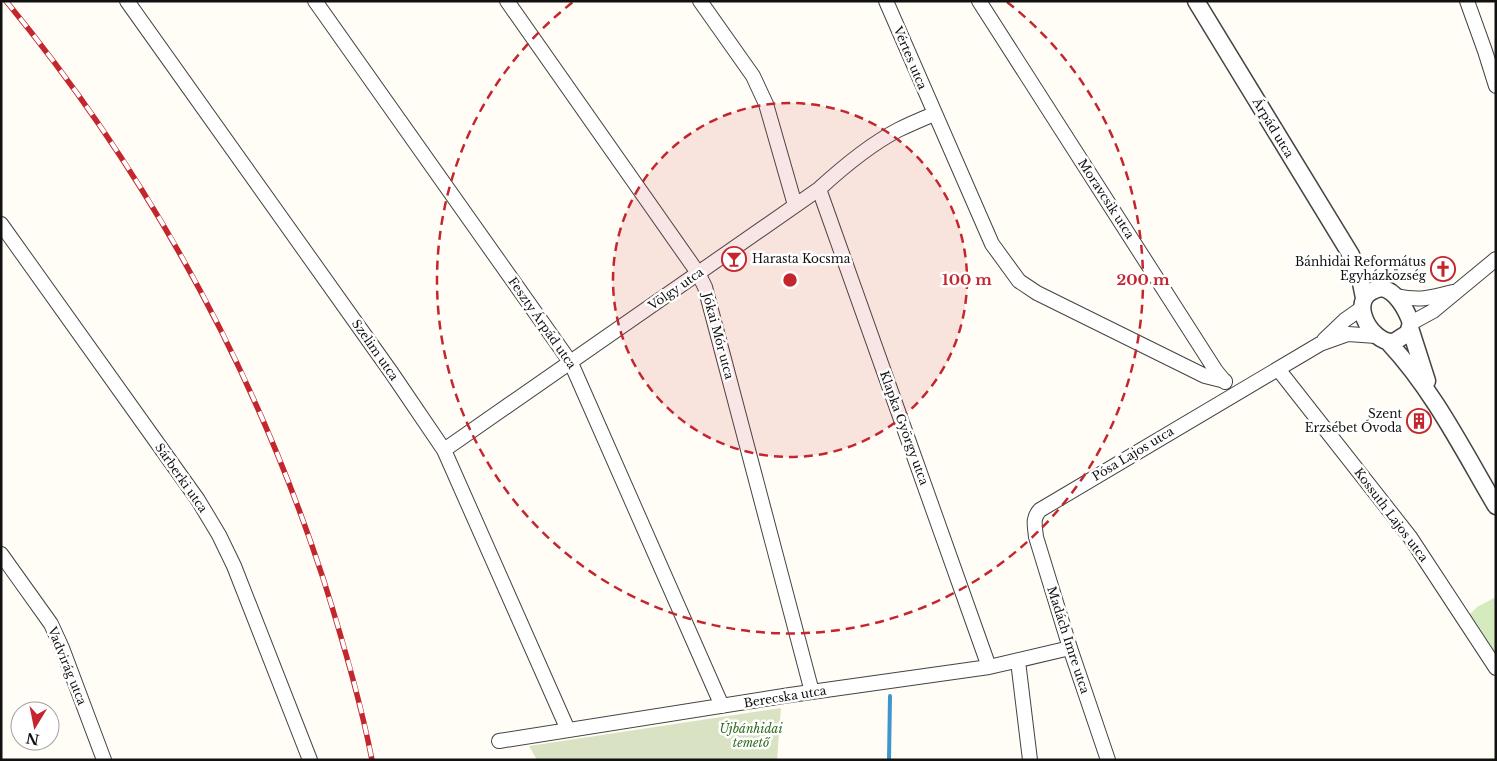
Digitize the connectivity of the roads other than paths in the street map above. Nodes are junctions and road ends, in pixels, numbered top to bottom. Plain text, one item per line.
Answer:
1 (127, 1) edge
2 (315, 1) edge
3 (507, 1) edge
4 (700, 1) edge
5 (886, 1) edge
6 (979, 1) edge
7 (1196, 1) edge
8 (1466, 1) edge
9 (1496, 86) edge
10 (934, 114) junction
11 (819, 189) junction
12 (795, 205) junction
13 (1, 224) edge
14 (1351, 255) junction
15 (1496, 259) edge
16 (698, 273) junction
17 (1456, 291) junction
18 (1389, 292) junction
19 (1363, 303) junction
20 (1410, 325) junction
21 (1382, 339) junction
22 (1320, 344) junction
23 (571, 363) junction
24 (1278, 369) junction
25 (1225, 381) junction
26 (1236, 393) junction
27 (1440, 411) junction
28 (444, 450) junction
29 (1496, 506) edge
30 (1034, 519) joint
31 (1, 554) edge
32 (1070, 648) junction
33 (1018, 661) junction
34 (989, 667) junction
35 (1496, 668) edge
36 (812, 692) junction
37 (722, 706) junction
38 (568, 730) junction
39 (499, 741) dead end
40 (104, 760) edge
41 (310, 760) edge
42 (1030, 760) edge
43 (1108, 760) edge

1 - 28 street, Szelim utca
2 - 23 street, Feszty Árpád utca
3 - 16 street, Jókai Mór utca
4 - 12 street
5 - 10 street, Vértes utca
6 - 25 street, Moravcsik utca
7 - 14 street, Árpád utca
8 - 9 street
10 - 11 street, Völgy utca
10 - 25 street, Vértes utca
11 - 12 street, Völgy utca
11 - 34 street, Klapka György utca
12 - 16 street, Völgy utca
13 - 41 street, Sárberki utca
14 - 18 street, Árpád utca
14 - 19 street, Árpád utca
15 - 17 street
16 - 23 street, Völgy utca
16 - 36 street, Jókai Mór utca
17 - 18 street
17 - 20 street
18 - 19 street
18 - 20 street
19 - 21 street
19 - 22 street
20 - 21 street
20 - 27 street
21 - 22 street
21 - 27 street
22 - 24 street, Pósa Lajos utca
23 - 28 street, Völgy utca
23 - 37 street, Feszty Árpád utca
24 - 26 street, Pósa Lajos utca
24 - 35 street, Kossuth Lajos utca
25 - 26 street, Moravcsik utca
26 - 30 street, Pósa Lajos utca
27 - 29 street
28 - 38 street, Szelim utca
30 - 32 street, Madách Imre utca
31 - 40 street, Vadvirág utca
32 - 33 street, Berecska utca
32 - 43 street, Madách Imre utca
33 - 34 street, Berecska utca
33 - 42 street
34 - 36 street, Berecska utca
36 - 37 street, Berecska utca
37 - 38 street, Berecska utca
38 - 39 street, Berecska utca

